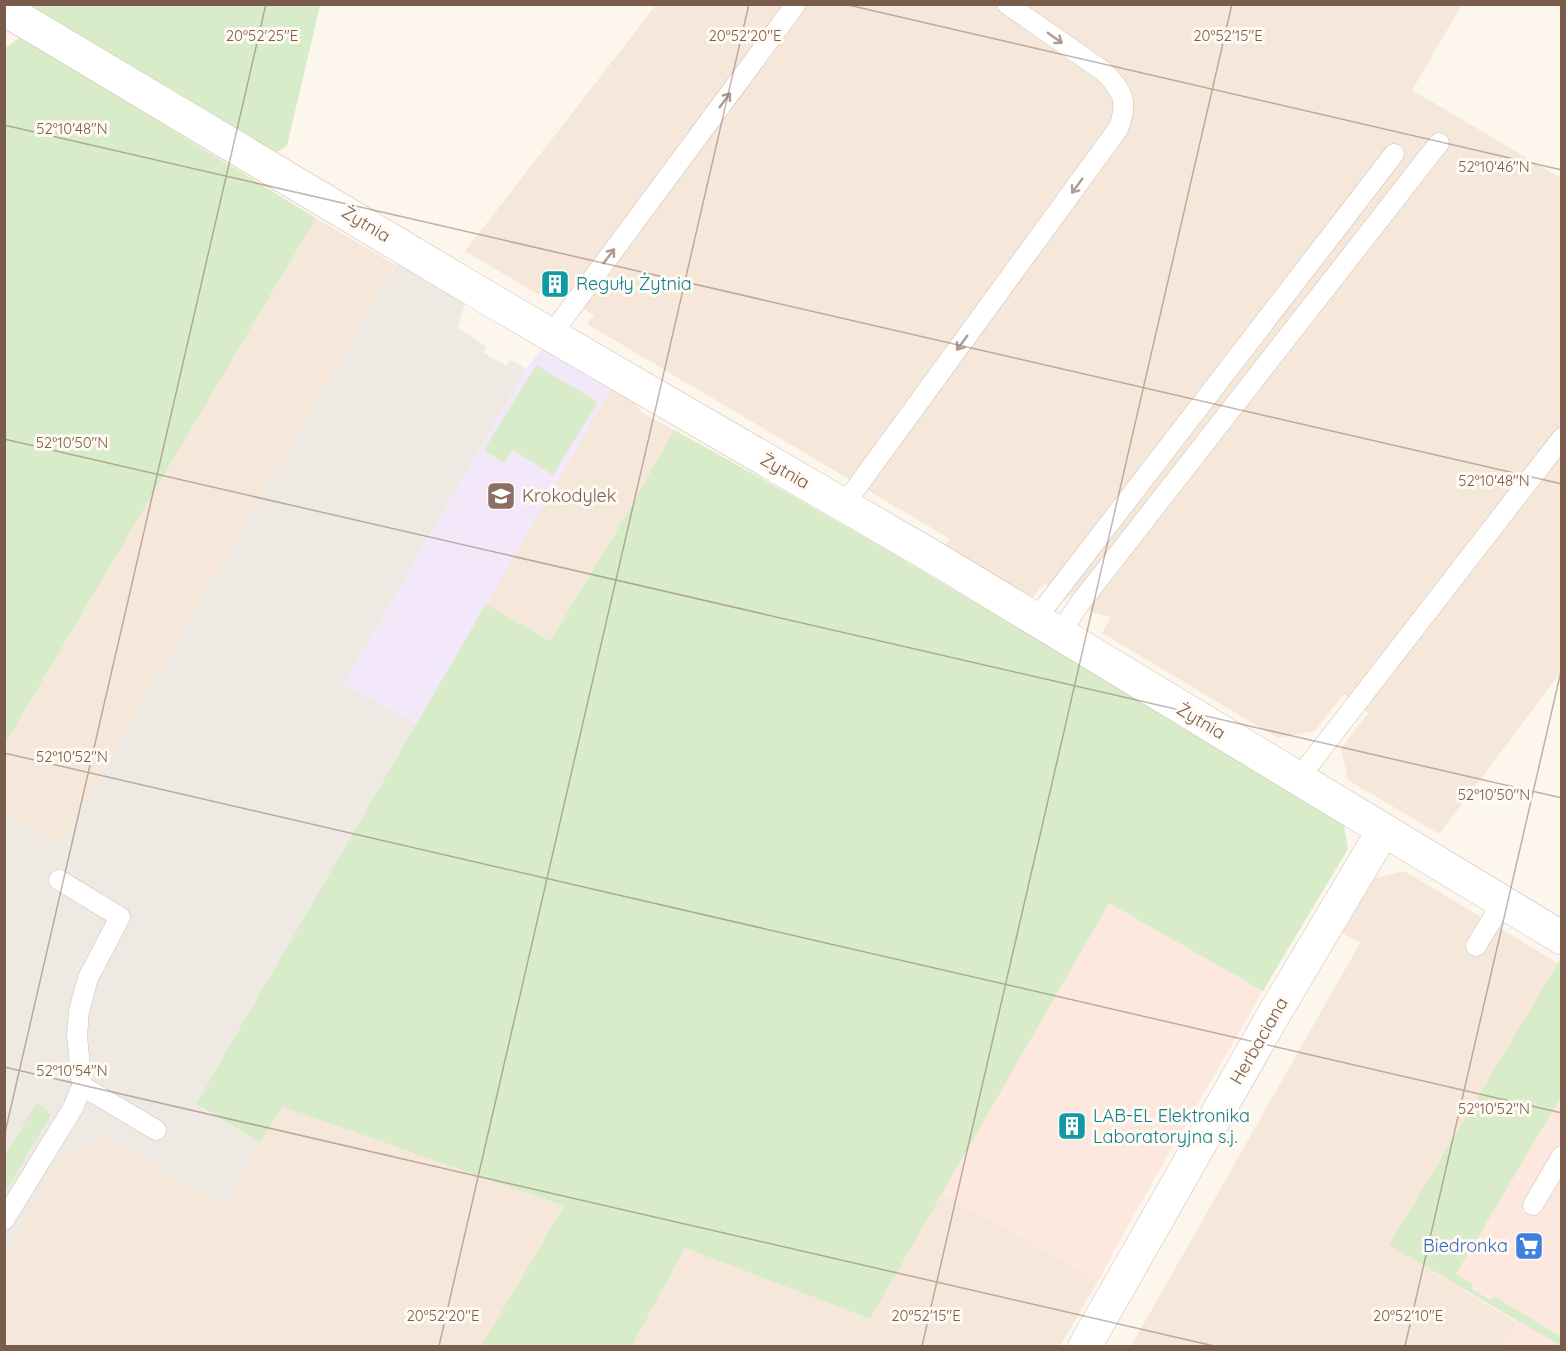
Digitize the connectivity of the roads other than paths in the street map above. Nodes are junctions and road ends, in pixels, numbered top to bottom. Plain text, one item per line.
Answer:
1 (796, 4) edge
2 (1007, 4) edge
3 (4, 9) edge
4 (1439, 143) dead end
5 (1394, 154) dead end
6 (551, 335) junction
7 (1562, 438) edge
8 (843, 506) junction
9 (1047, 627) junction
10 (1298, 779) junction
11 (1383, 831) junction
12 (59, 880) dead end
13 (1502, 903) junction
14 (1562, 938) edge
15 (1476, 946) dead end
16 (82, 1086) junction
17 (156, 1130) dead end
18 (1562, 1155) edge
19 (1533, 1205) dead end
20 (4, 1220) edge
21 (1085, 1347) edge

6 -> 1 lane
2 -> 8 lane
3 - 6 street, Żytnia
4 - 9 lane
5 - 9 lane
6 - 8 street, Żytnia
7 - 10 lane
8 - 9 street, Żytnia
9 - 10 street, Żytnia
10 - 11 street, Żytnia
11 - 13 street, Żytnia
11 - 21 street, Herbaciana
12 - 16 lane
13 - 14 street, Żytnia
13 - 15 lane
16 - 17 lane
16 - 20 lane
18 - 19 lane

